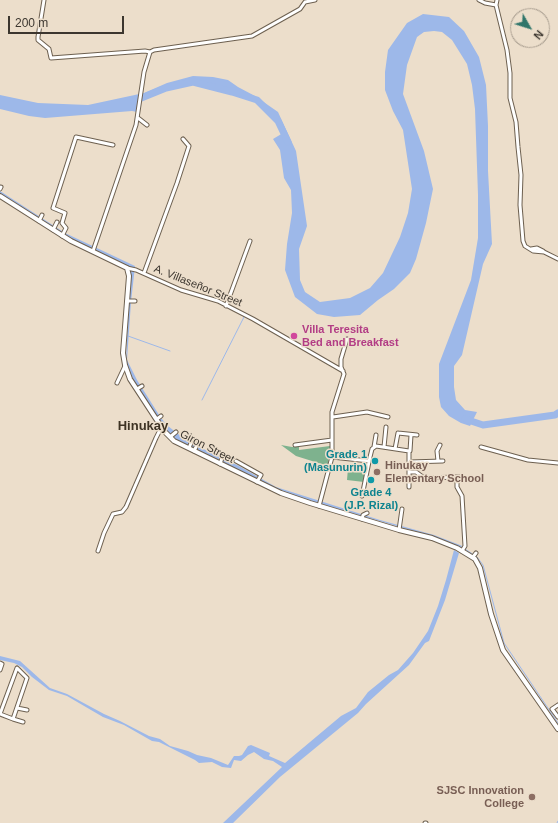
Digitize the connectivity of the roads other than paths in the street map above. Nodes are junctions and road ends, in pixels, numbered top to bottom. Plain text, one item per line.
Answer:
1 (44, 0) edge
2 (315, 0) edge
3 (479, 0) edge
4 (497, 0) edge
5 (496, 5) junction
6 (150, 52) junction
7 (138, 118) junction
8 (148, 125) dead end
9 (183, 139) dead end
10 (113, 145) dead end
11 (0, 196) edge
12 (42, 215) dead end
13 (39, 220) junction
14 (57, 222) dead end
15 (53, 229) junction
16 (63, 234) junction
17 (250, 242) dead end
18 (93, 249) junction
19 (558, 259) edge
20 (129, 269) junction
21 (144, 273) junction
22 (129, 301) junction
23 (135, 301) dead end
24 (226, 306) junction
25 (347, 339) dead end
26 (125, 366) junction
27 (343, 371) junction
28 (117, 383) dead end
29 (142, 386) dead end
30 (137, 389) junction
31 (332, 417) junction
32 (388, 417) dead end
33 (161, 428) junction
34 (386, 428) dead end
35 (176, 432) dead end
36 (376, 435) dead end
37 (411, 435) junction
38 (417, 435) dead end
39 (170, 437) junction
40 (332, 440) junction
41 (295, 445) dead end
42 (440, 445) dead end
43 (374, 447) junction
44 (384, 447) junction
45 (481, 447) dead end
46 (395, 449) junction
47 (410, 451) dead end
48 (222, 457) dead end
49 (332, 457) junction
50 (236, 461) dead end
51 (369, 461) junction
52 (438, 461) junction
53 (443, 461) dead end
54 (409, 462) junction
55 (558, 462) edge
56 (220, 463) junction
57 (409, 472) junction
58 (258, 480) junction
59 (409, 487) dead end
60 (362, 496) dead end
61 (319, 504) junction
62 (402, 509) dead end
63 (367, 513) dead end
64 (362, 517) junction
65 (399, 527) junction
66 (98, 551) dead end
67 (462, 551) junction
68 (476, 552) dead end
69 (473, 558) junction
70 (0, 663) edge
71 (0, 670) edge
72 (558, 705) edge
73 (17, 708) junction
74 (27, 710) dead end
75 (558, 717) edge
76 (13, 719) junction
77 (23, 722) dead end
78 (558, 729) edge

1 - 6 street
2 - 6 street
3 - 5 street
4 - 5 street
5 - 19 street
6 - 7 street
7 - 8 street
7 - 18 street
9 - 21 street
10 - 16 street
11 - 13 street
12 - 13 street
13 - 15 street
14 - 15 street
15 - 16 street
16 - 18 street
17 - 24 street
18 - 20 street
20 - 21 street, A. Villaseñor Street
20 - 22 street, Giron Street
21 - 24 street, A. Villaseñor Street
22 - 23 street
22 - 26 street, Giron Street
24 - 27 street, A. Villaseñor Street
25 - 27 street
26 - 28 street
26 - 30 street, Giron Street
27 - 31 street
29 - 30 street
30 - 33 street, Giron Street
31 - 32 street
31 - 40 street
33 - 39 street, Giron Street
33 - 66 street
34 - 44 street
35 - 39 street
36 - 43 street
37 - 38 street
37 - 46 street
37 - 47 street
39 - 56 street, Giron Street
40 - 41 street
40 - 49 street
42 - 52 street
43 - 44 street
43 - 51 street
44 - 46 street
45 - 55 street
46 - 54 street
48 - 56 street
49 - 51 street
49 - 61 street
50 - 58 street
51 - 60 street
52 - 53 street
52 - 54 street
54 - 57 street
56 - 58 street, Giron Street
57 - 59 street
57 - 67 street
58 - 61 street, Giron Street
61 - 64 street, Giron Street
62 - 65 street
63 - 64 street
64 - 65 street, Giron Street
65 - 67 street, Giron Street
67 - 69 street, Giron Street
68 - 69 street
69 - 78 street
70 - 71 street
72 - 75 street
73 - 74 street
73 - 76 street
73 - 76 street
76 - 77 street

